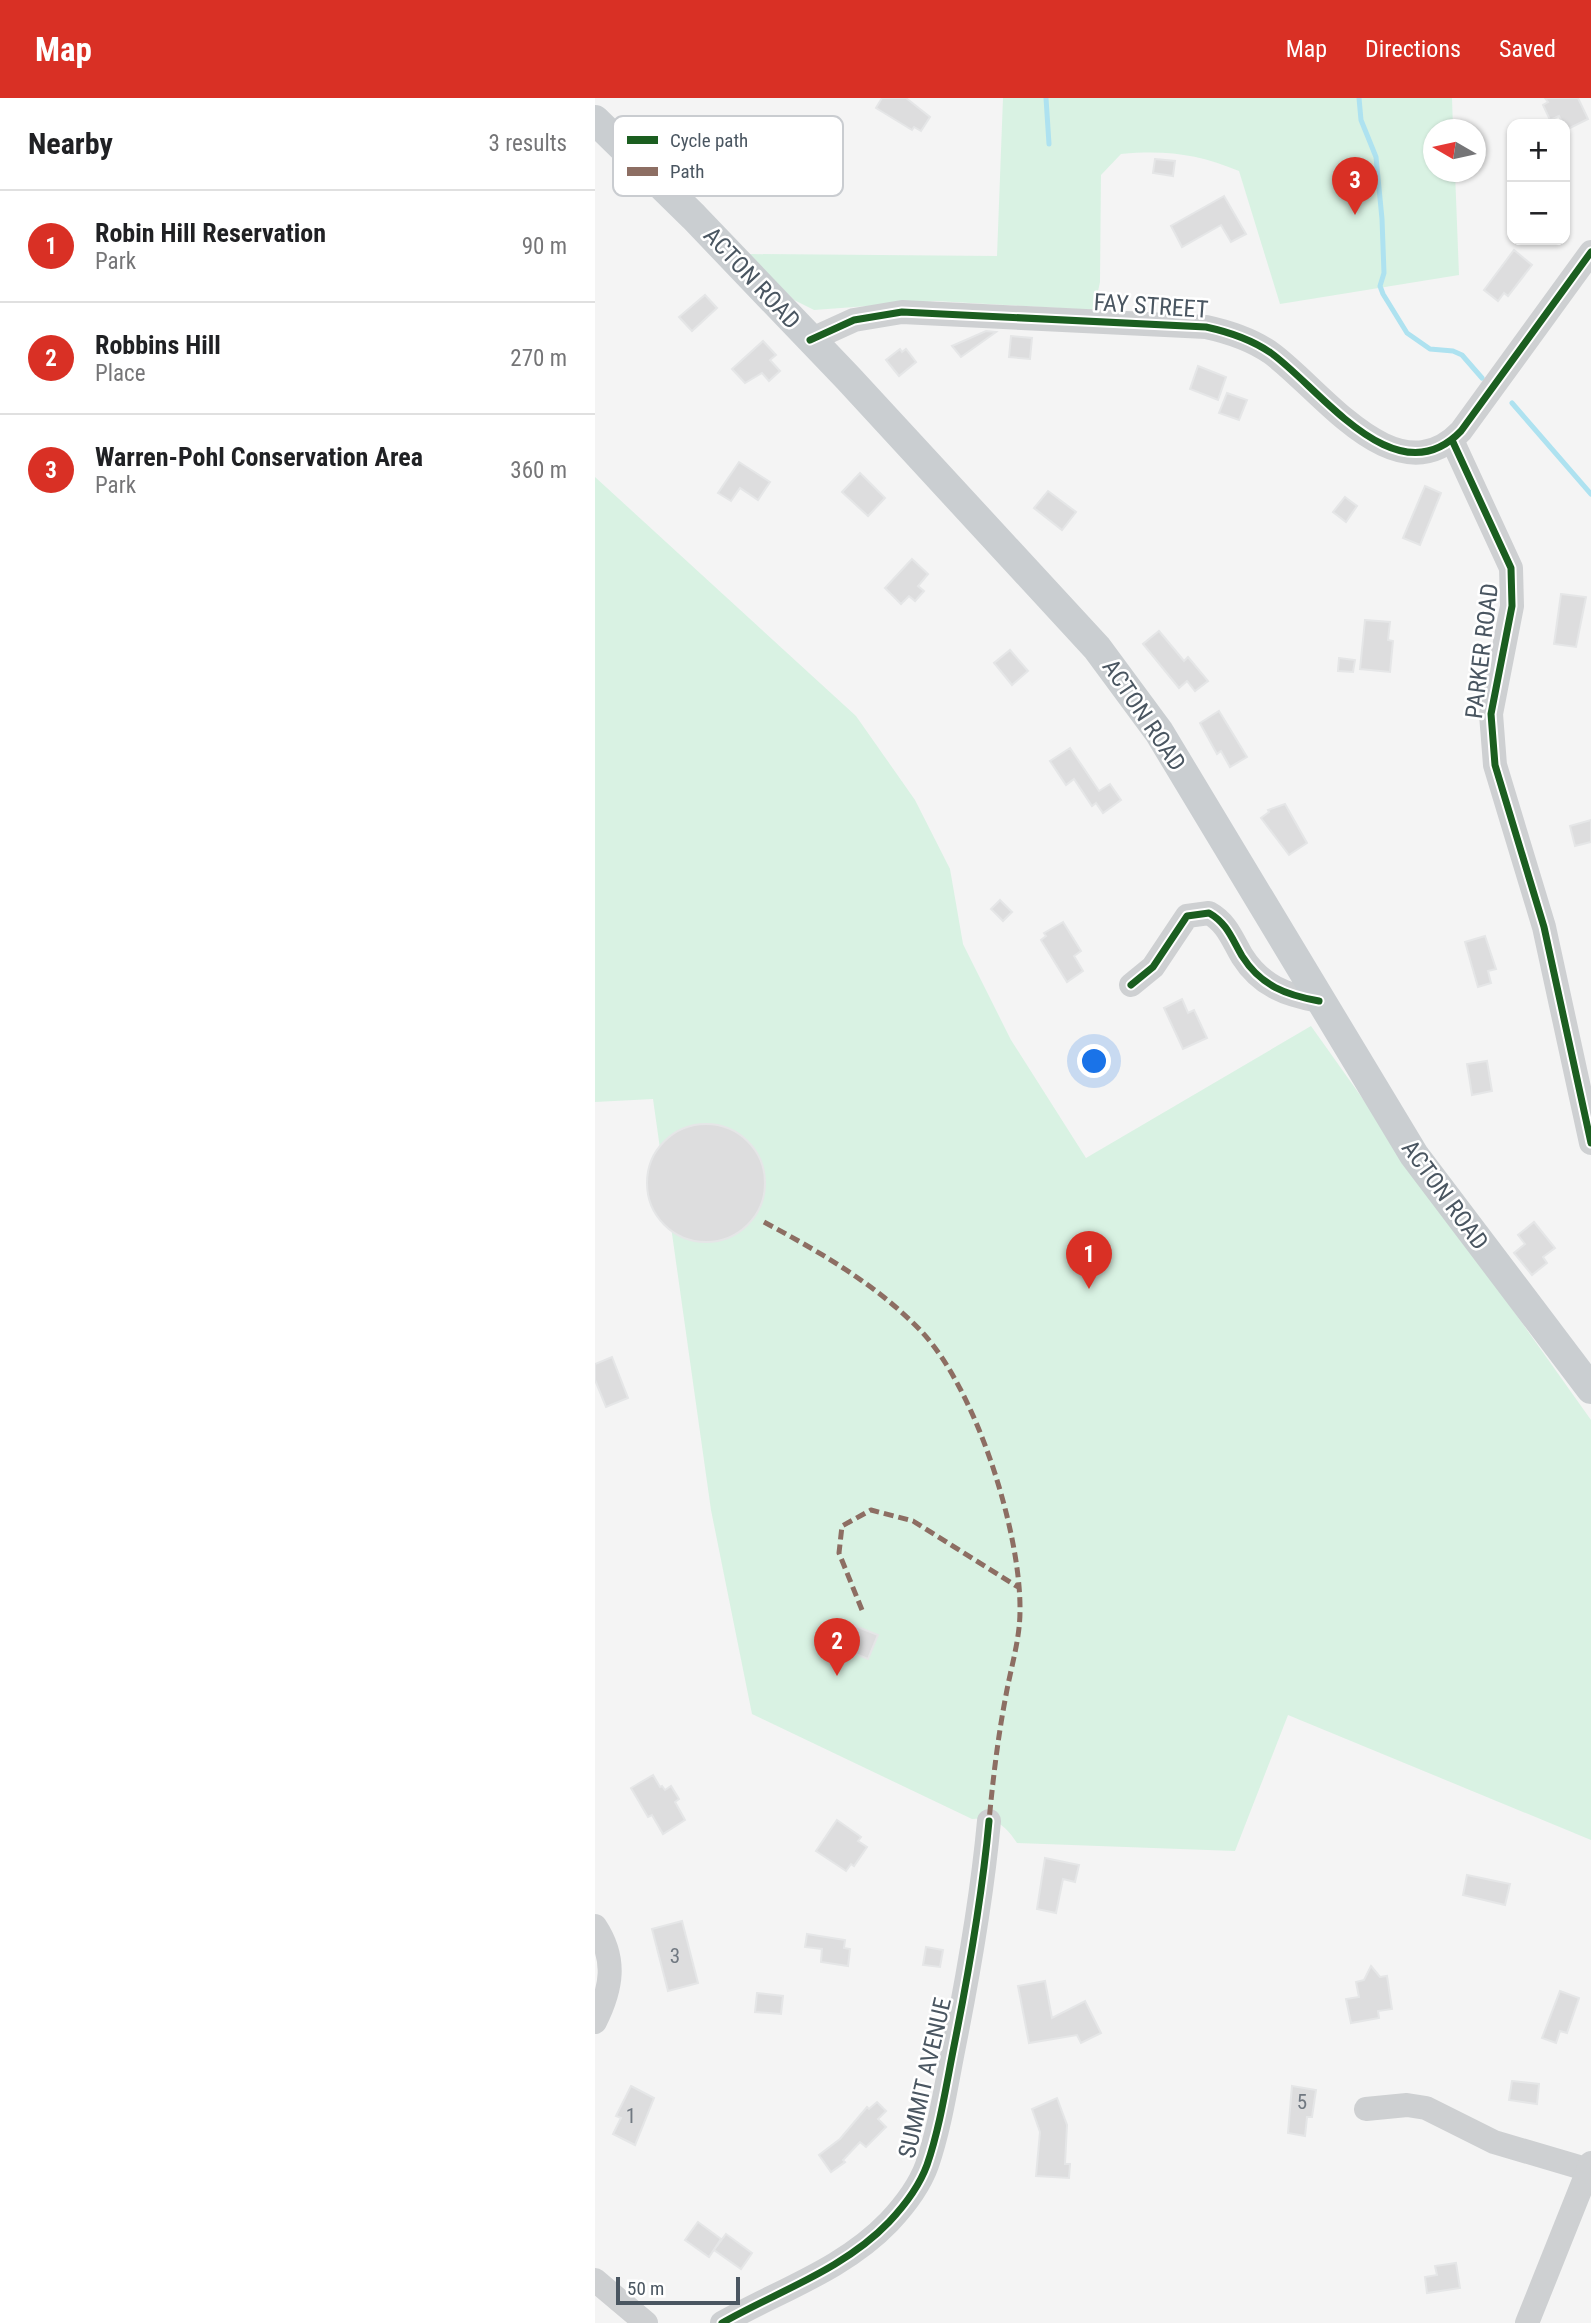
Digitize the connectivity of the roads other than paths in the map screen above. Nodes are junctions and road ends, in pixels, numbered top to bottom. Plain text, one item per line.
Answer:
1 (595, 120) edge
2 (613, 138) edge
3 (673, 196) edge
4 (1591, 252) edge
5 (810, 340) junction
6 (1452, 440) junction
7 (1131, 985) dead end
8 (1319, 1002) junction
9 (1591, 1143) edge
10 (1591, 1389) edge
11 (989, 1821) dead end
12 (595, 1926) edge
13 (595, 2022) edge
14 (1366, 2109) dead end
15 (1590, 2166) edge
16 (595, 2280) edge
17 (646, 2323) edge
18 (722, 2323) edge
19 (1527, 2323) edge

1 - 2 main road, ACTON ROAD
3 - 5 main road, ACTON ROAD
4 - 6 street
5 - 6 street, FAY STREET
5 - 8 main road, ACTON ROAD
6 - 9 street, PARKER ROAD
7 - 8 street
8 - 10 main road, ACTON ROAD
11 - 18 street, SUMMIT AVENUE
12 - 13 street
14 - 15 street
15 - 19 street
16 - 17 street

